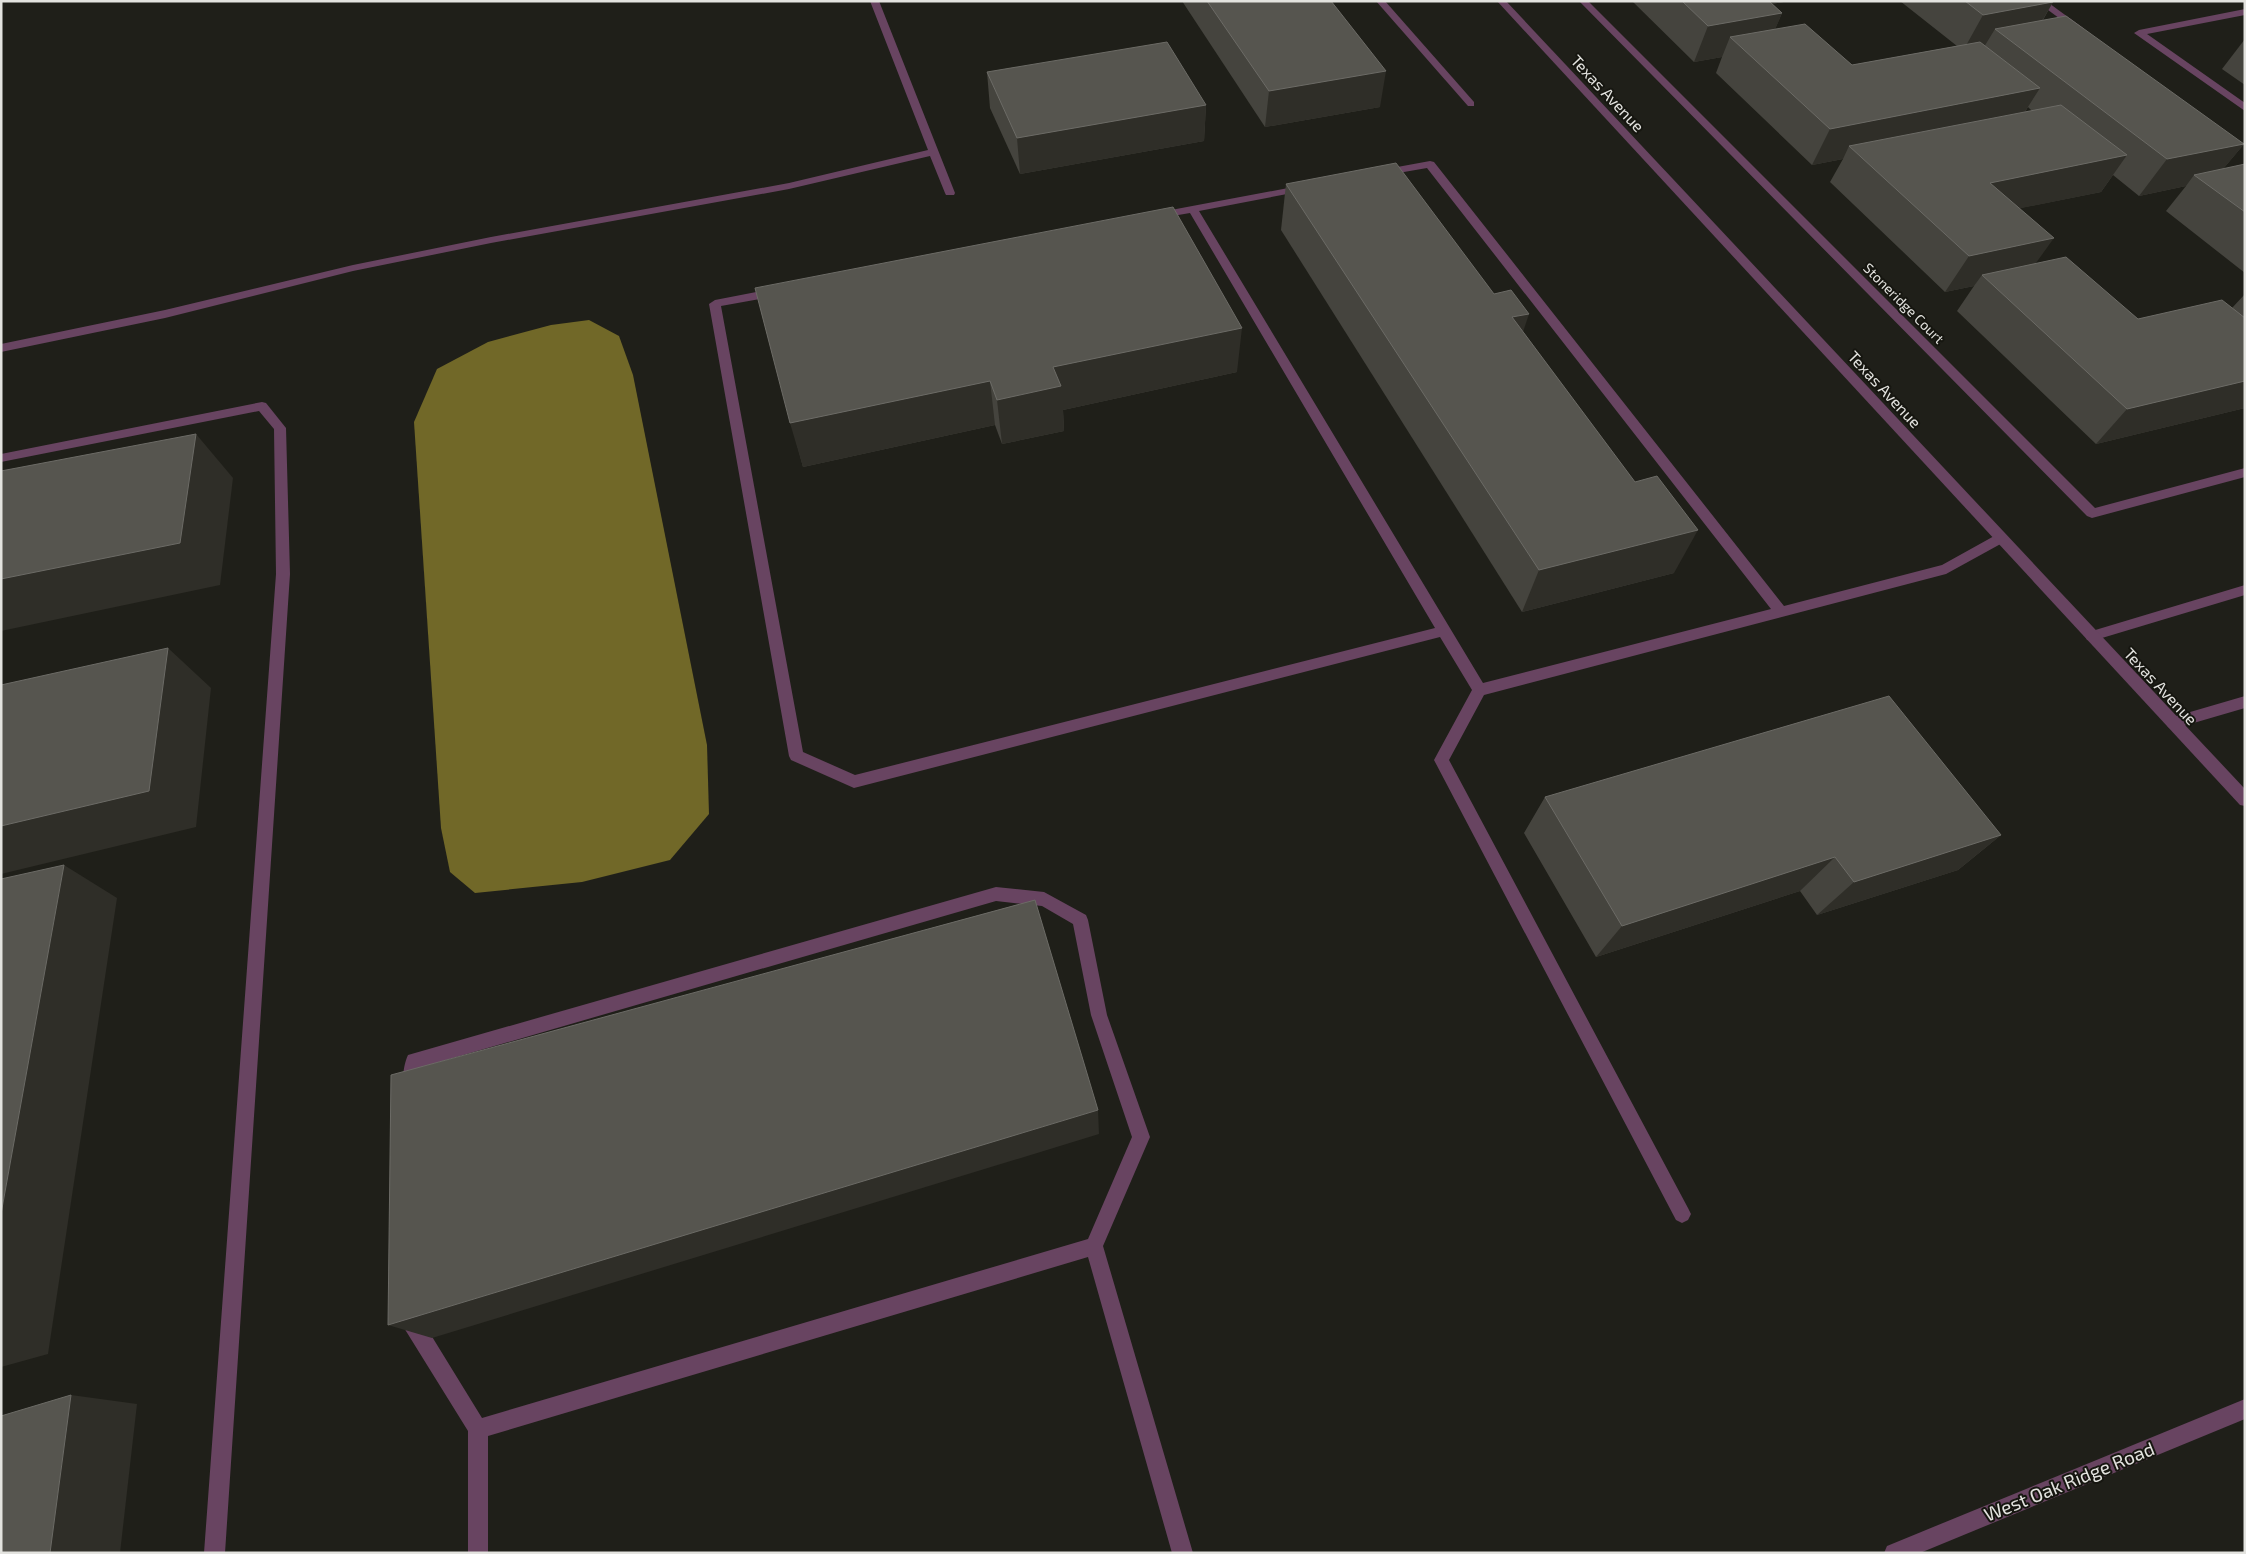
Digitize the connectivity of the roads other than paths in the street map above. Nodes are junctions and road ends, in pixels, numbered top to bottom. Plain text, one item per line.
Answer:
1 (874, 1) edge
2 (1380, 1) edge
3 (1501, 1) edge
4 (1583, 1) edge
5 (2040, 1) edge
6 (2245, 12) edge
7 (2088, 35) edge
8 (1471, 104) dead end
9 (2245, 108) edge
10 (934, 152) junction
11 (1373, 174) edge
12 (1316, 185) edge
13 (950, 193) dead end
14 (1193, 209) junction
15 (1144, 218) edge
16 (793, 288) edge
17 (1, 348) edge
18 (1, 458) edge
19 (2245, 472) edge
20 (2001, 538) junction
21 (2245, 590) edge
22 (1780, 611) junction
23 (1444, 631) junction
24 (2092, 636) junction
25 (1479, 690) junction
26 (2245, 702) edge
27 (2173, 723) junction
28 (2245, 800) edge
29 (411, 1101) edge
30 (1682, 1214) dead end
31 (1094, 1246) junction
32 (397, 1299) edge
33 (2245, 1409) edge
34 (478, 1430) junction
35 (214, 1553) edge
36 (478, 1553) edge
37 (1183, 1553) edge
38 (1894, 1553) edge

1 - 10 street
2 - 8 street
3 - 20 street, Texas Avenue
4 - 19 street, Stoneridge Court
5 - 7 street
6 - 9 street
10 - 13 street
10 - 17 street
11 - 22 street
12 - 14 street
14 - 15 street
14 - 23 street
16 - 23 street
18 - 35 street
20 - 22 street
20 - 24 street, Texas Avenue
21 - 24 street
22 - 25 street
23 - 25 street
24 - 27 street, Texas Avenue
25 - 30 street
26 - 27 street
27 - 28 street, Texas Avenue
29 - 31 street
31 - 34 street
31 - 37 street
32 - 34 street
33 - 38 street, West Oak Ridge Road
34 - 36 street

